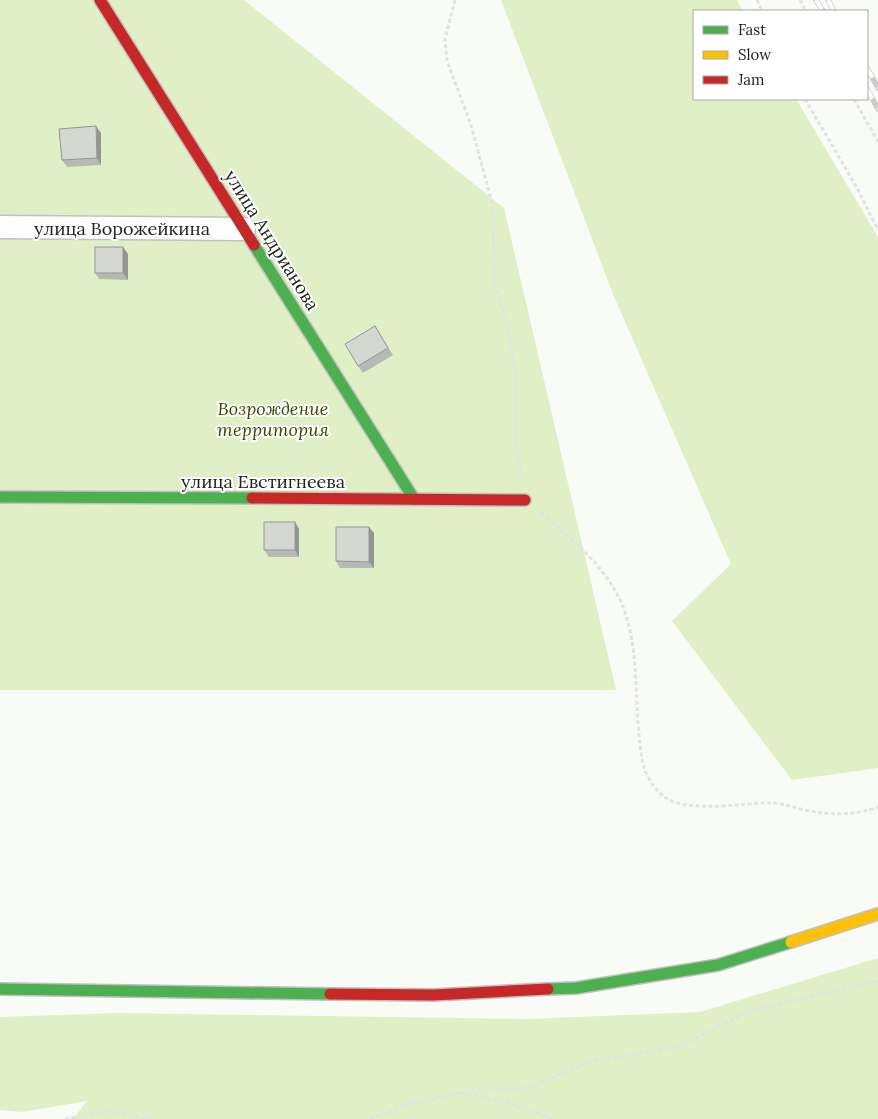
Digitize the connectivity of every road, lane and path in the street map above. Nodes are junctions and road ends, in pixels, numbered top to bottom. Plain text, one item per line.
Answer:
1 (100, 0) edge
2 (455, 0) edge
3 (806, 100) edge
4 (855, 100) edge
5 (878, 142) edge
6 (0, 227) edge
7 (244, 229) junction
8 (878, 230) edge
9 (0, 498) edge
10 (414, 499) junction
11 (526, 500) junction
12 (878, 807) edge
13 (878, 914) edge
14 (878, 981) edge
15 (0, 989) edge
16 (458, 1093) junction
17 (65, 1119) edge
18 (150, 1119) edge
19 (370, 1119) edge
20 (553, 1119) edge

1 - 7 street, улица Андрианова
2 - 11 path
3 - 8 path
4 - 5 path
6 - 7 street, улица Ворожейкина
7 - 10 street, улица Андрианова
9 - 10 street, улица Евстигнеева
10 - 11 street, улица Евстигнеева
11 - 12 path
13 - 15 street
14 - 16 path
16 - 19 path
16 - 20 path
17 - 18 path

